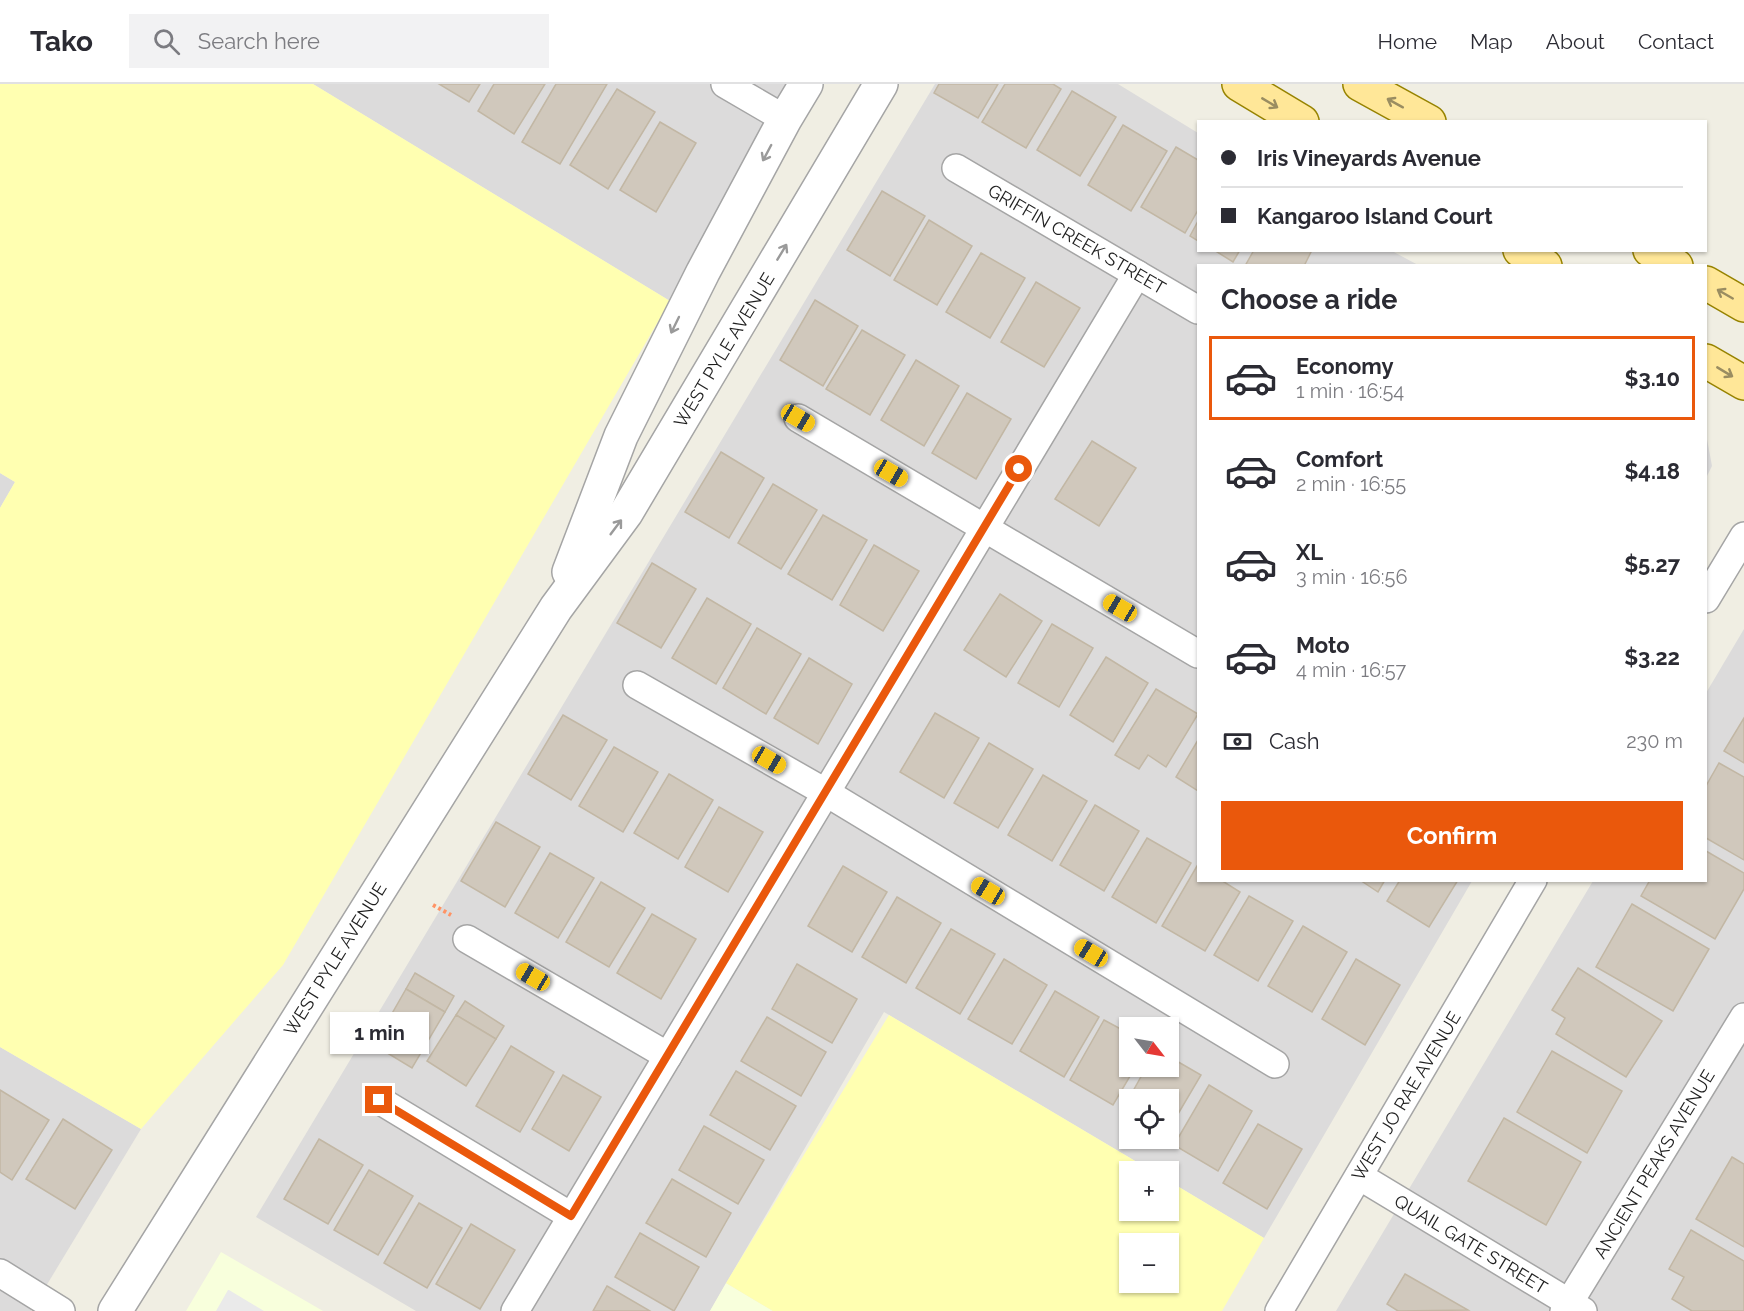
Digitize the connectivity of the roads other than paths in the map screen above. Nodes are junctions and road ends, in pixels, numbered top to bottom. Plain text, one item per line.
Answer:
1 (725, 84) edge
2 (806, 84) edge
3 (881, 84) edge
4 (1239, 84) edge
5 (1360, 84) edge
6 (785, 119) junction
7 (1299, 120) edge
8 (1425, 120) edge
9 (956, 168) dead end
10 (1523, 252) edge
11 (1653, 252) edge
12 (1542, 264) edge
13 (1673, 264) edge
14 (1137, 274) junction
15 (1707, 284) edge
16 (1744, 305) edge
17 (1197, 309) edge
18 (1707, 362) edge
19 (1744, 383) edge
20 (798, 418) dead end
21 (984, 528) junction
22 (1744, 536) edge
23 (1707, 597) edge
24 (556, 608) junction
25 (1197, 653) edge
26 (637, 685) dead end
27 (825, 792) junction
28 (1532, 882) edge
29 (467, 939) dead end
30 (1744, 1017) edge
31 (668, 1056) junction
32 (1275, 1064) dead end
33 (379, 1100) dead end
34 (1359, 1176) junction
35 (571, 1216) junction
36 (0, 1274) edge
37 (1572, 1308) edge
38 (61, 1311) edge
39 (115, 1311) edge
40 (514, 1311) edge
41 (1279, 1311) edge

1 - 6 street
2 - 6 street, WEST PYLE AVENUE
24 -> 3 street, WEST PYLE AVENUE
4 -> 7 main road
8 -> 5 main road
6 -> 24 street, WEST PYLE AVENUE
9 - 14 street, GRIFFIN CREEK STREET
10 - 12 main road
11 - 13 main road
14 - 17 street, GRIFFIN CREEK STREET
14 - 21 street
16 -> 15 main road
18 -> 19 main road
20 - 21 street
21 - 25 street
21 - 27 street
22 - 23 street
24 - 39 street, WEST PYLE AVENUE
26 - 27 street
27 - 31 street
27 - 32 street
28 - 34 street, WEST JO RAE AVENUE
29 - 31 street
30 - 37 street, ANCIENT PEAKS AVENUE
31 - 35 street
33 - 35 street
34 - 37 street, QUAIL GATE STREET
34 - 41 street, WEST JO RAE AVENUE
35 - 40 street
36 - 38 street

